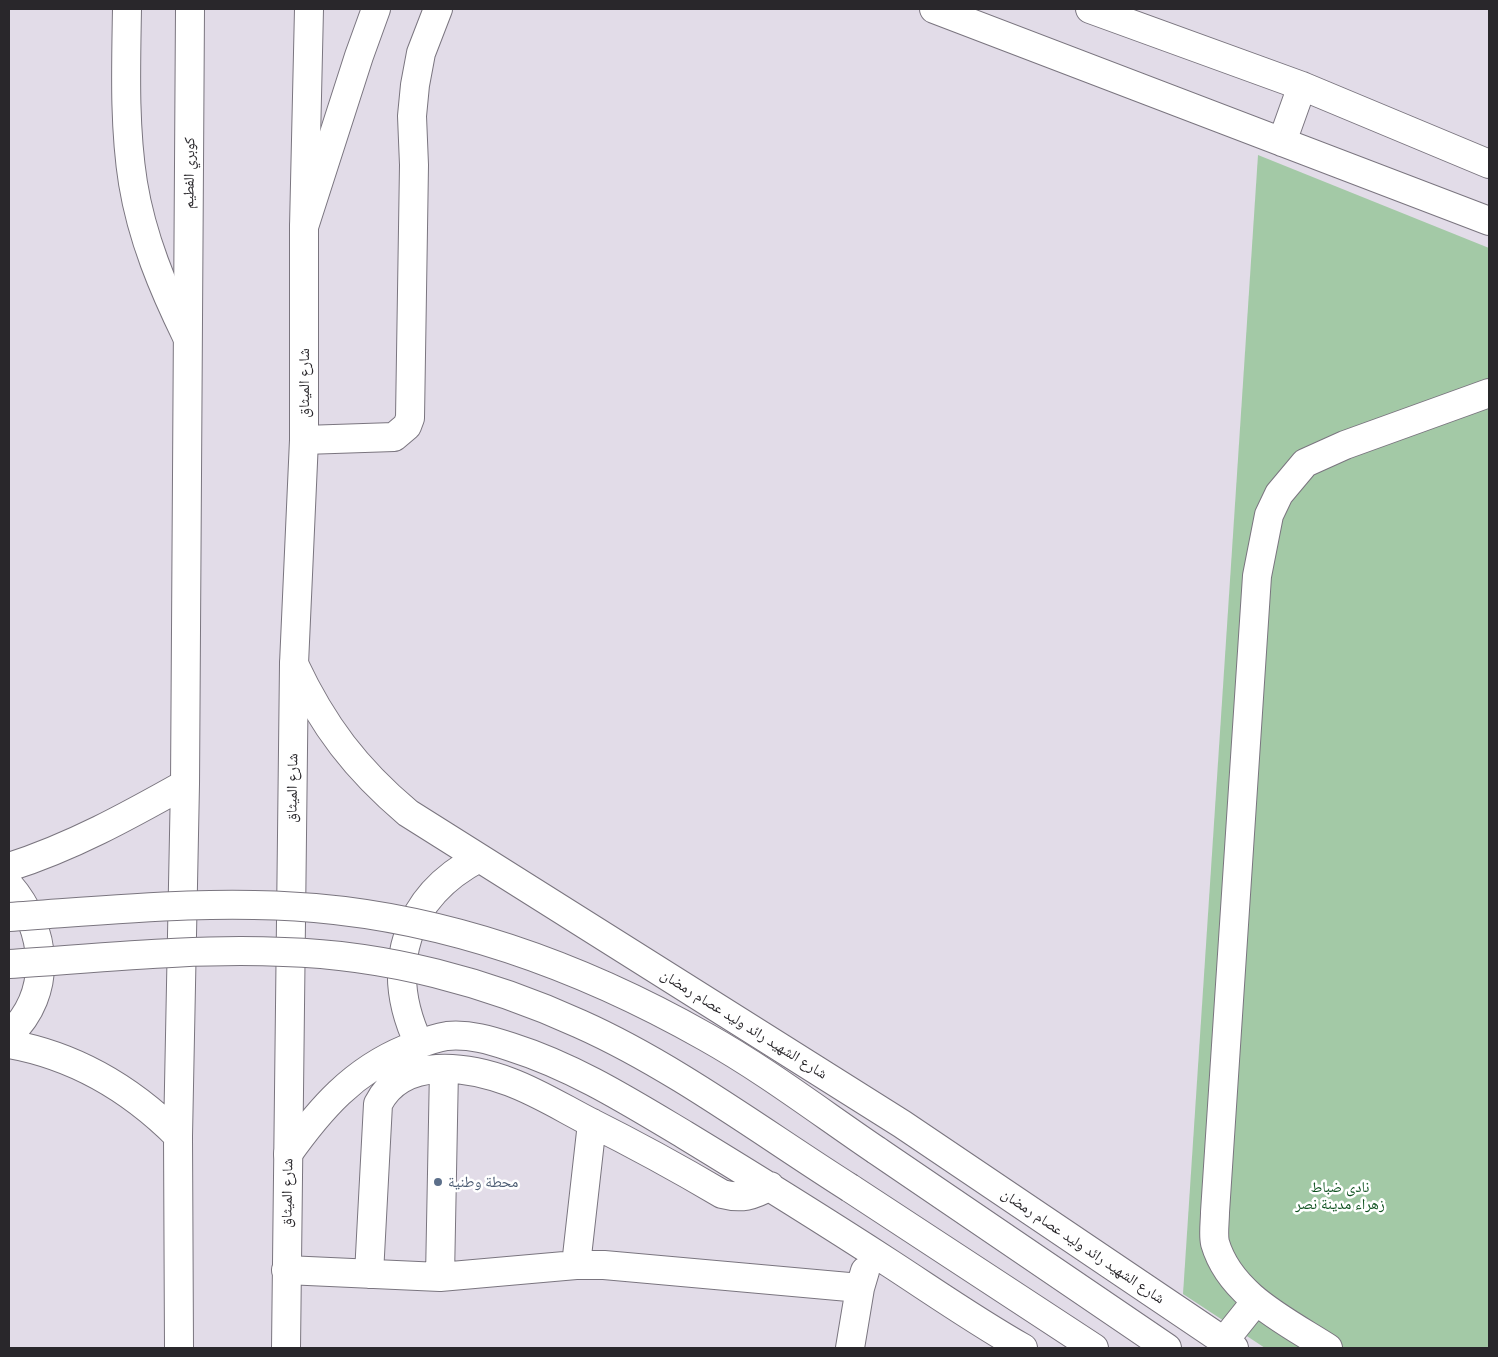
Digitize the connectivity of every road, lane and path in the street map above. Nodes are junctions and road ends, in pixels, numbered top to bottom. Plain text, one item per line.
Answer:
1 (127, 9) edge
2 (190, 9) edge
3 (309, 9) edge
4 (376, 9) edge
5 (438, 9) edge
6 (934, 9) edge
7 (1090, 9) edge
8 (1302, 86) junction
9 (1282, 142) junction
10 (1489, 164) edge
11 (1489, 222) edge
12 (304, 227) junction
13 (187, 337) junction
14 (1489, 393) edge
15 (304, 440) junction
16 (294, 664) junction
17 (185, 784) junction
18 (480, 858) junction
19 (9, 867) edge
20 (9, 885) edge
21 (9, 917) edge
22 (9, 964) edge
23 (9, 1035) edge
24 (9, 1044) edge
25 (419, 1044) junction
26 (444, 1069) junction
27 (592, 1123) junction
28 (178, 1136) junction
29 (288, 1154) junction
30 (770, 1186) junction
31 (871, 1251) junction
32 (576, 1265) junction
33 (286, 1270) junction
34 (368, 1274) junction
35 (440, 1277) junction
36 (860, 1288) junction
37 (1256, 1301) junction
38 (1229, 1344) edge
39 (179, 1348) edge
40 (286, 1348) edge
41 (850, 1348) edge
42 (1022, 1348) edge
43 (1094, 1348) edge
44 (1168, 1348) edge
45 (1328, 1348) edge

1 - 13 main road
2 - 13 main road, كوبري الفطيم
3 - 12 main road
4 - 12 main road
5 - 15 main road
6 - 9 main road
7 - 8 main road
8 - 9 main road
8 - 10 main road
9 - 11 main road
12 - 15 main road, شارع الميثاق
13 - 17 main road
14 - 37 main road
15 - 16 main road, شارع الميثاق
16 - 18 main road, شارع الشهيد رائد وليد عصام رمضان
16 - 29 main road, شارع الميثاق
17 - 19 main road
17 - 28 main road
18 - 25 main road
18 - 38 main road, شارع الشهيد رائد وليد عصام رمضان
20 - 23 main road
21 - 44 main road, bridge
22 - 43 main road, bridge
24 - 28 main road
25 - 29 main road
25 - 30 main road
26 - 27 main road
26 - 34 main road
26 - 35 main road
27 - 30 main road
27 - 32 main road
28 - 39 main road
29 - 33 main road, شارع الميثاق
30 - 31 main road
31 - 36 main road
31 - 42 main road
32 - 35 main road
32 - 36 main road
33 - 34 main road
33 - 40 main road, شارع الميثاق
34 - 35 main road
36 - 41 main road
37 - 38 main road
37 - 45 main road

